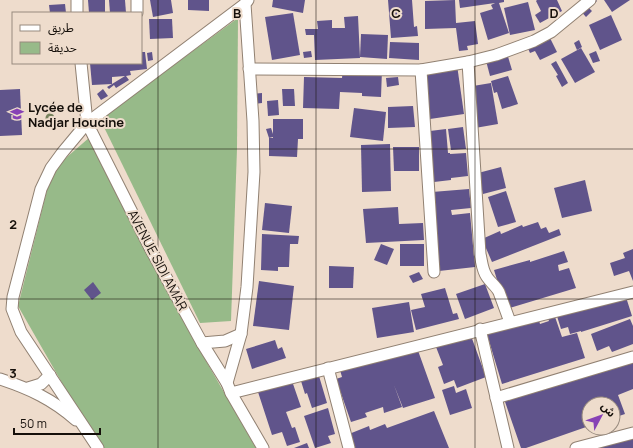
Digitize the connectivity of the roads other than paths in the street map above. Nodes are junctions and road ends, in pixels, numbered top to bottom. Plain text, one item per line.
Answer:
1 (77, 0) edge
2 (137, 0) edge
3 (590, 0) edge
4 (246, 2) edge
5 (77, 12) edge
6 (137, 12) edge
7 (468, 62) junction
8 (81, 64) edge
9 (249, 69) junction
10 (422, 70) junction
11 (88, 124) junction
12 (434, 272) dead end
13 (633, 292) edge
14 (510, 322) junction
15 (480, 329) junction
16 (241, 334) junction
17 (202, 343) junction
18 (633, 357) edge
19 (328, 368) junction
20 (50, 375) junction
21 (0, 379) edge
22 (28, 388) junction
23 (229, 388) junction
24 (496, 398) junction
25 (85, 427) junction
26 (633, 433) edge
27 (98, 448) edge
28 (264, 448) edge
29 (349, 448) edge
30 (508, 448) edge
31 (577, 448) edge

1 - 5 street
2 - 6 street
3 - 7 street
4 - 9 street
4 - 11 street
7 - 10 street
7 - 14 street
8 - 11 street, AVENUE SIDI AMAR
9 - 10 street
9 - 16 street
10 - 12 street
11 - 17 street, AVENUE SIDI AMAR
11 - 20 street
13 - 14 street
14 - 15 street
15 - 19 street
15 - 24 street
16 - 17 street
16 - 23 street
17 - 23 street, AVENUE SIDI AMAR
18 - 24 street
19 - 23 street
19 - 29 street
20 - 22 street
20 - 25 street
21 - 22 street
22 - 25 street
23 - 28 street, AVENUE SIDI AMAR
24 - 30 street
25 - 27 street
26 - 31 street

